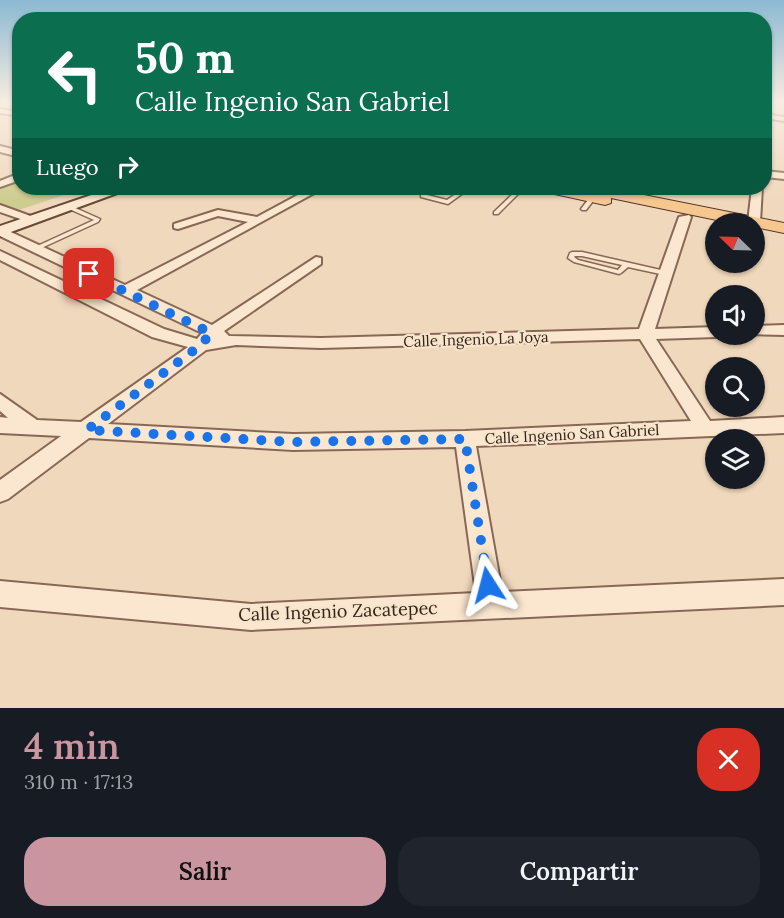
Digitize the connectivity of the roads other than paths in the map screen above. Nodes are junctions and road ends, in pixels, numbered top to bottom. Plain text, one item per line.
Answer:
1 (82, 195) edge
2 (104, 195) edge
3 (306, 195) edge
4 (424, 195) edge
5 (458, 195) edge
6 (514, 195) edge
7 (597, 195) edge
8 (598, 195) edge
9 (757, 195) edge
10 (69, 207) junction
11 (0, 208) edge
12 (496, 213) dead end
13 (755, 213) edge
14 (27, 217) junction
15 (705, 217) edge
16 (685, 218) junction
17 (258, 221) junction
18 (0, 222) edge
19 (705, 222) edge
20 (178, 226) dead end
21 (765, 227) edge
22 (784, 228) edge
23 (0, 231) edge
24 (765, 231) edge
25 (784, 239) edge
26 (35, 249) junction
27 (0, 255) edge
28 (316, 261) dead end
29 (626, 265) junction
30 (665, 273) junction
31 (125, 291) junction
32 (784, 330) edge
33 (765, 331) edge
34 (705, 332) edge
35 (645, 334) junction
36 (206, 339) junction
37 (0, 401) edge
38 (0, 425) edge
39 (784, 425) edge
40 (704, 427) junction
41 (33, 428) junction
42 (87, 430) junction
43 (465, 439) junction
44 (0, 492) edge
45 (784, 592) edge
46 (0, 594) edge
47 (491, 606) junction

1 - 14 main road
2 - 10 main road
3 - 17 street
4 - 5 lane
6 - 12 lane
7 - 16 main road
8 - 15 main road
9 - 13 street
10 - 14 main road
10 - 26 lane
11 - 14 street
14 - 18 main road
14 - 23 main road
16 - 19 main road
16 - 30 street
17 - 20 street
17 - 31 street
21 - 22 main road
23 - 26 street
24 - 25 main road
26 - 31 street
27 - 36 street, Calle Ingenio La Joya
28 - 36 street
29 - 29 lane
29 - 30 lane
30 - 35 street
31 - 36 street
32 - 33 street
34 - 35 street, Calle Ingenio La Joya
35 - 36 street, Calle Ingenio La Joya
35 - 40 street
36 - 42 street
37 - 41 street
38 - 41 street, Calle Ingenio San Gabriel
39 - 40 street, Calle Ingenio San Gabriel
40 - 43 street, Calle Ingenio San Gabriel
41 - 42 street, Calle Ingenio San Gabriel
42 - 43 street, Calle Ingenio San Gabriel
42 - 44 street
43 - 47 street
45 - 47 street, Calle Ingenio Zacatepec
46 - 47 street, Calle Ingenio Zacatepec

